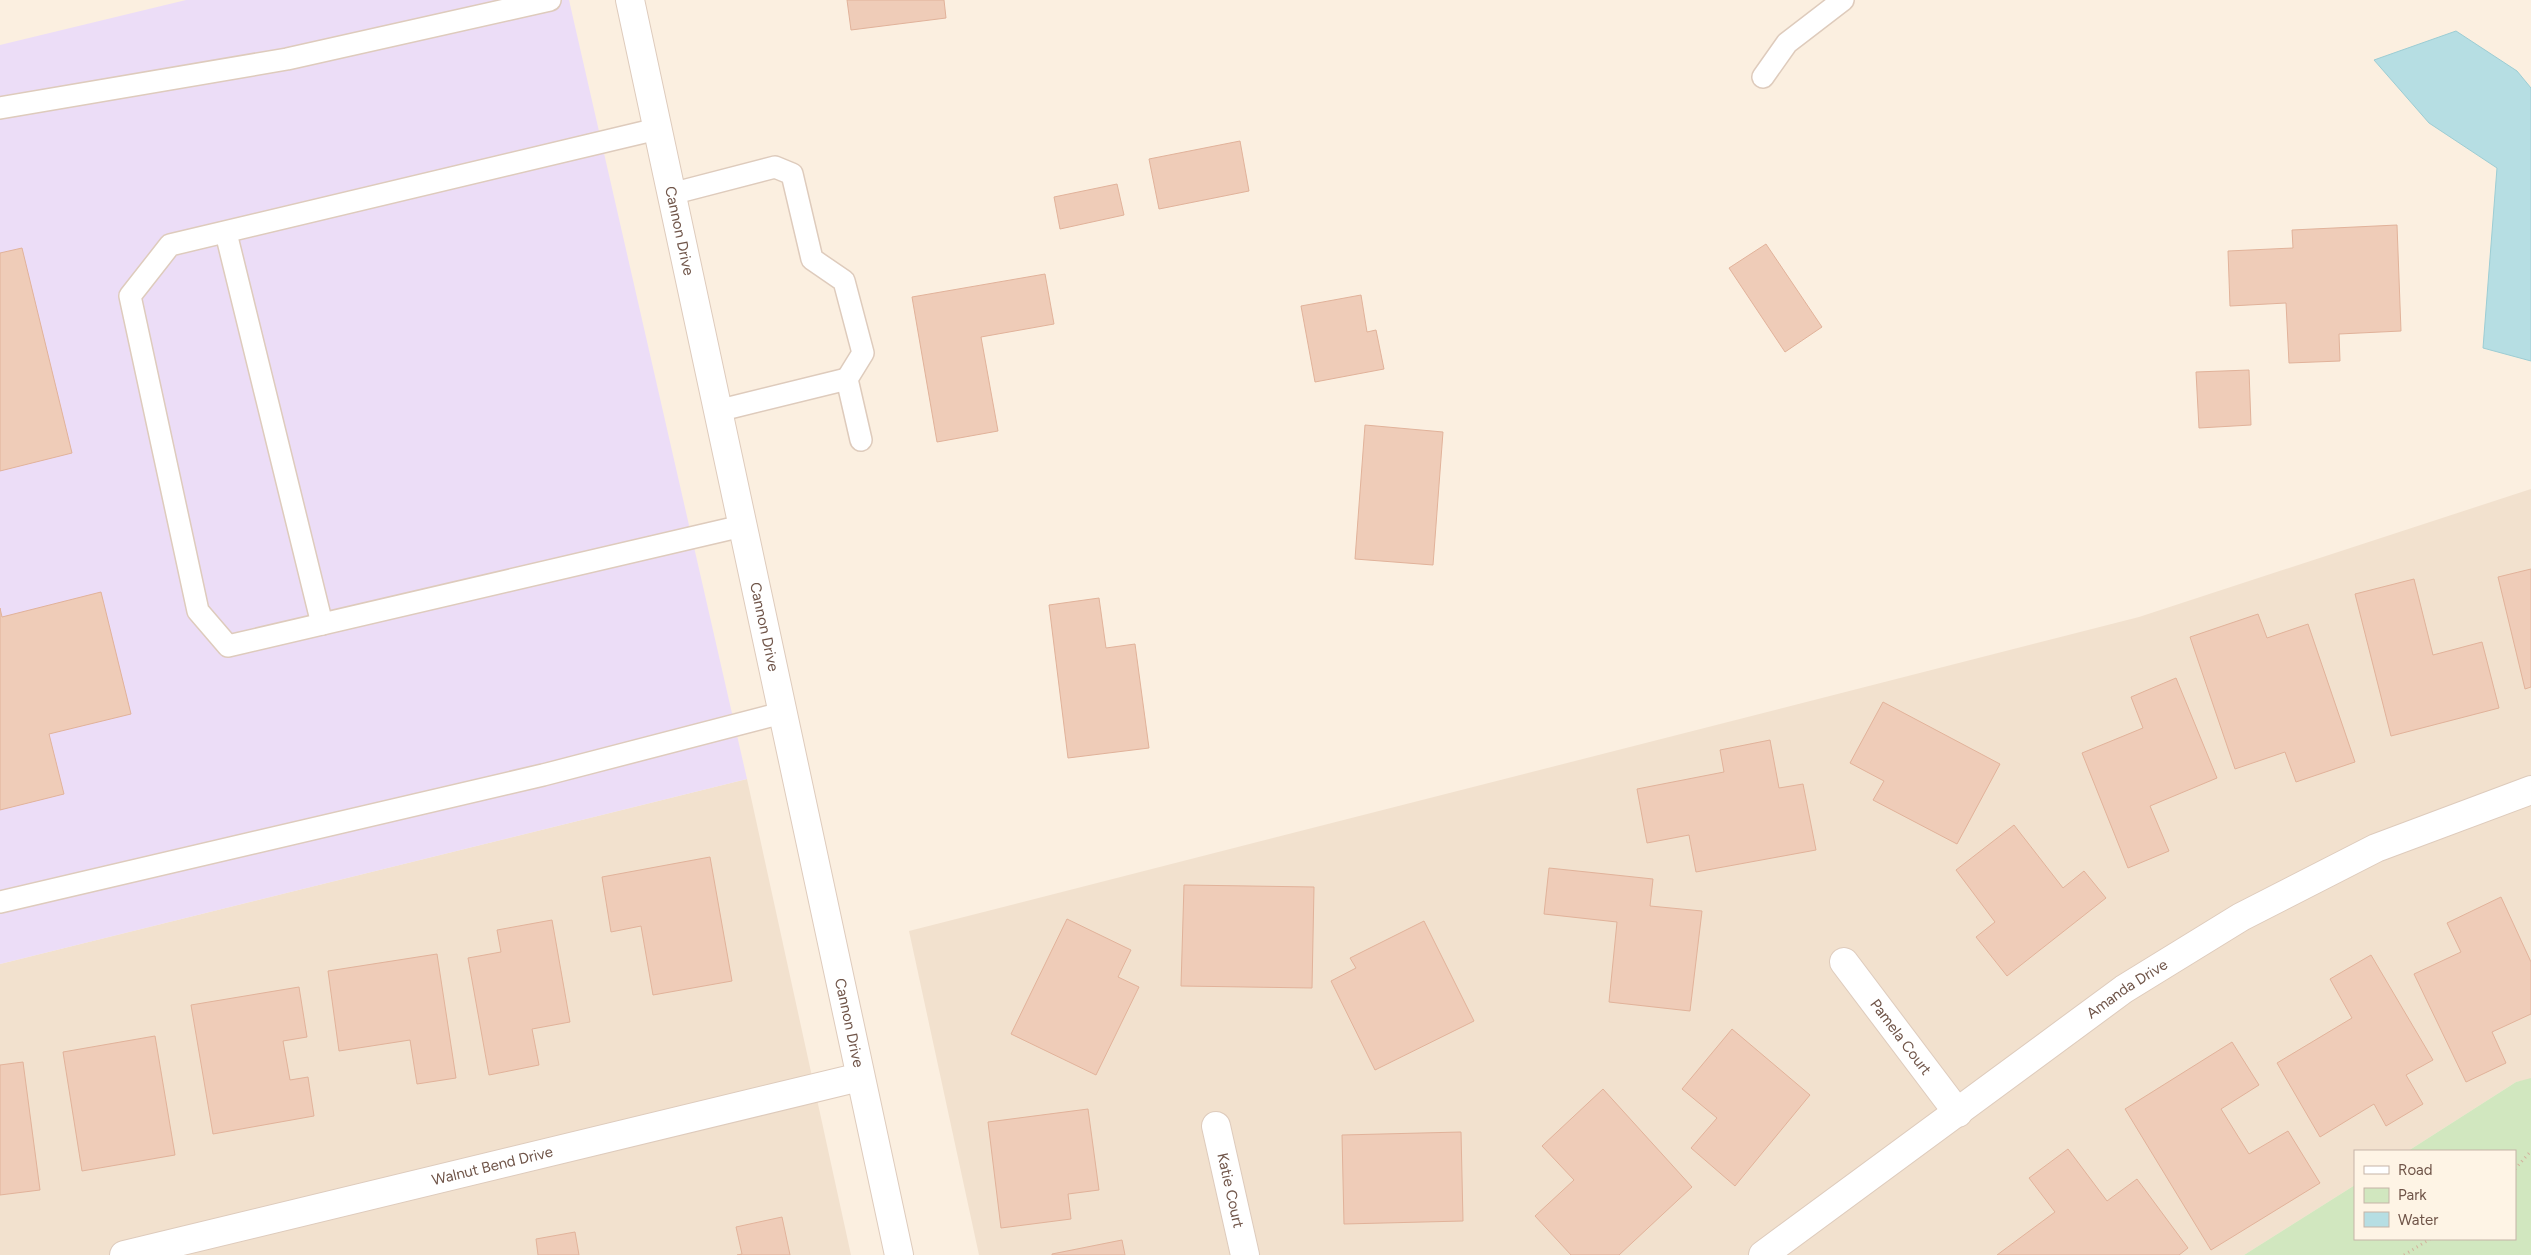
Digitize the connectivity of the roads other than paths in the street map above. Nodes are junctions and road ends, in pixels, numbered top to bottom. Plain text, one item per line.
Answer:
1 (550, 0) edge
2 (630, 0) edge
3 (1843, 0) edge
4 (1763, 77) dead end
5 (0, 108) edge
6 (657, 129) junction
7 (671, 194) junction
8 (226, 233) junction
9 (847, 379) junction
10 (717, 411) junction
11 (861, 440) dead end
12 (742, 526) junction
13 (322, 624) junction
14 (782, 714) junction
15 (2531, 790) edge
16 (0, 902) edge
17 (1844, 962) dead end
18 (860, 1077) junction
19 (1958, 1113) junction
20 (1216, 1126) dead end
21 (124, 1255) edge
22 (899, 1255) edge
23 (1245, 1255) edge
24 (1763, 1255) edge

1 - 5 lane
2 - 6 street, Cannon Drive
3 - 4 lane
6 - 7 street, Cannon Drive
6 - 8 lane
7 - 9 lane
7 - 10 street, Cannon Drive
8 - 13 lane
8 - 13 lane
9 - 10 lane
9 - 11 lane
10 - 12 street, Cannon Drive
12 - 13 lane
12 - 14 street, Cannon Drive
14 - 16 lane
14 - 18 street, Cannon Drive
15 - 19 street, Amanda Drive
17 - 19 street, Pamela Court
18 - 21 street, Walnut Bend Drive
18 - 22 street, Cannon Drive
19 - 24 street, Amanda Drive
20 - 23 street, Katie Court

